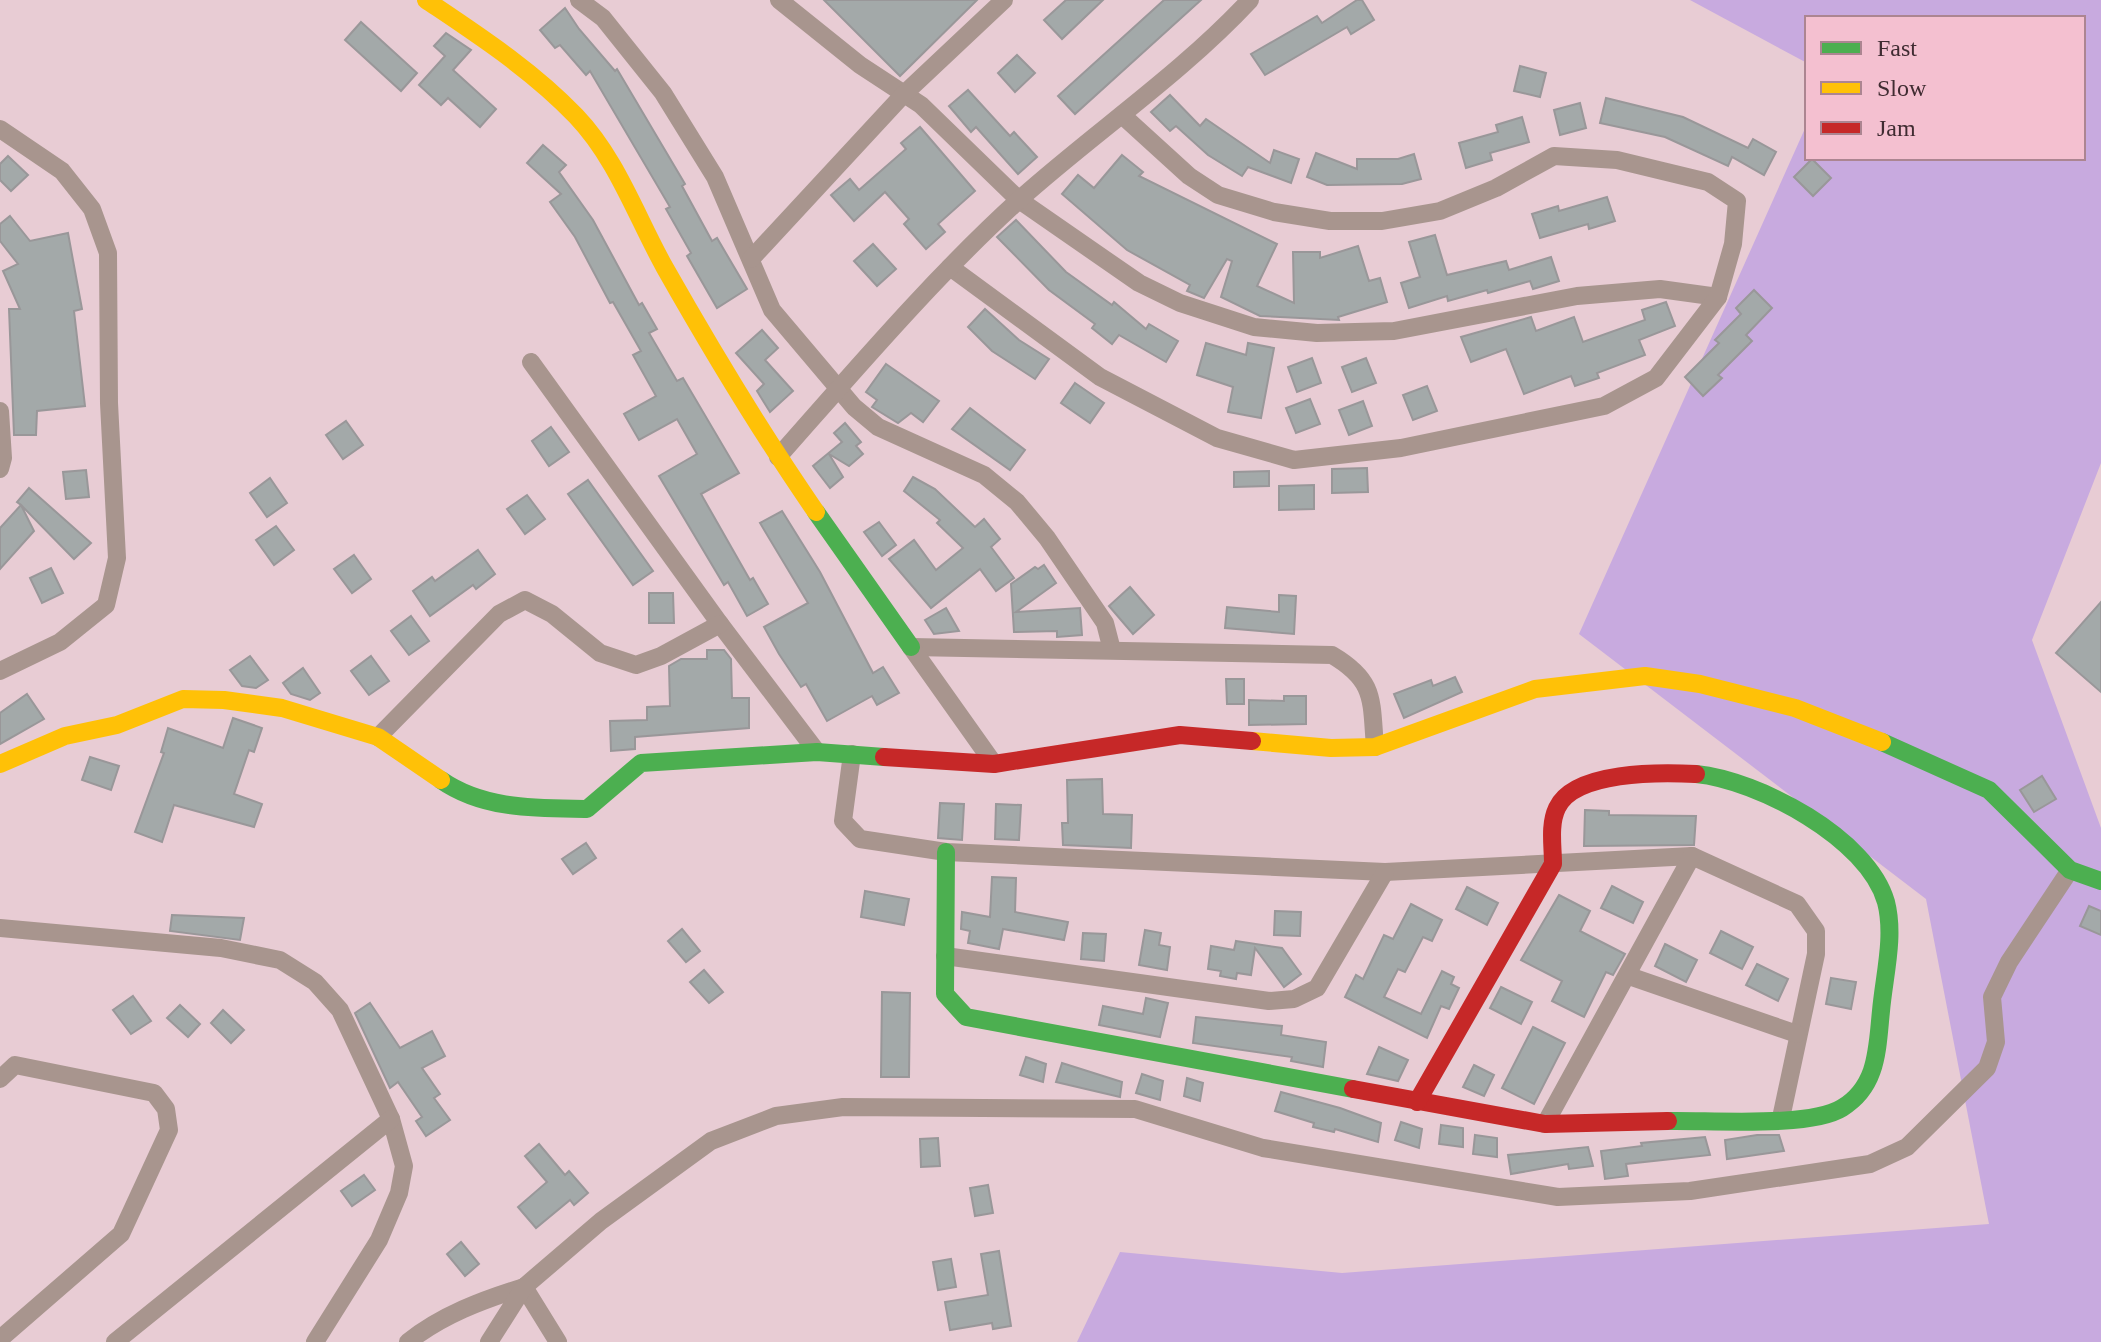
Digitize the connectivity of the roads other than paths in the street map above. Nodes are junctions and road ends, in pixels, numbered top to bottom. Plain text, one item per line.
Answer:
1 (426, 0) edge
2 (579, 0) edge
3 (779, 0) edge
4 (1004, 0) edge
5 (1250, 0) edge
6 (903, 95) junction
7 (1122, 115) junction
8 (0, 129) edge
9 (1019, 200) junction
10 (751, 259) junction
11 (950, 267) junction
12 (1718, 297) junction
13 (531, 362) dead end
14 (840, 387) junction
15 (0, 411) edge
16 (778, 457) junction
17 (0, 469) edge
18 (720, 624) junction
19 (911, 647) junction
20 (1112, 650) junction
21 (0, 671) edge
22 (378, 737) junction
23 (1375, 747) junction
24 (817, 752) junction
25 (852, 754) junction
26 (0, 764) edge
27 (994, 764) junction
28 (946, 852) junction
29 (1692, 856) junction
30 (1553, 864) junction
31 (2070, 870) junction
32 (1385, 872) junction
33 (2101, 881) edge
34 (0, 928) edge
35 (945, 956) junction
36 (1629, 976) junction
37 (1797, 1034) junction
38 (0, 1079) edge
39 (1417, 1102) junction
40 (1781, 1118) junction
41 (391, 1119) junction
42 (1545, 1124) junction
43 (524, 1287) junction
44 (0, 1339) edge
45 (115, 1342) edge
46 (315, 1342) edge
47 (408, 1342) edge
48 (489, 1342) edge
49 (558, 1342) edge

1 - 16 street
2 - 10 street
3 - 6 street
4 - 6 street
5 - 7 street
6 - 9 street
6 - 10 street
7 - 9 street
7 - 12 street
8 - 21 street
9 - 11 street
9 - 12 street
10 - 14 street
11 - 12 street
11 - 14 street
13 - 18 street
14 - 16 street
14 - 20 street
15 - 17 street
16 - 19 street
18 - 22 street
18 - 24 street
19 - 20 street
19 - 27 street
20 - 23 street
22 - 24 street
22 - 26 street
23 - 27 street
23 - 31 street
24 - 25 street
25 - 27 street
25 - 28 street
28 - 32 street
28 - 35 street
29 - 30 street
29 - 36 street
29 - 37 street
30 - 32 street
30 - 39 street
30 - 40 street
31 - 33 street
31 - 43 street
32 - 35 street
34 - 41 street
35 - 39 street
36 - 37 street
36 - 42 street
37 - 40 street
38 - 44 street
39 - 42 street
40 - 42 street
41 - 45 street
41 - 46 street
43 - 47 street
43 - 48 street
43 - 49 street

